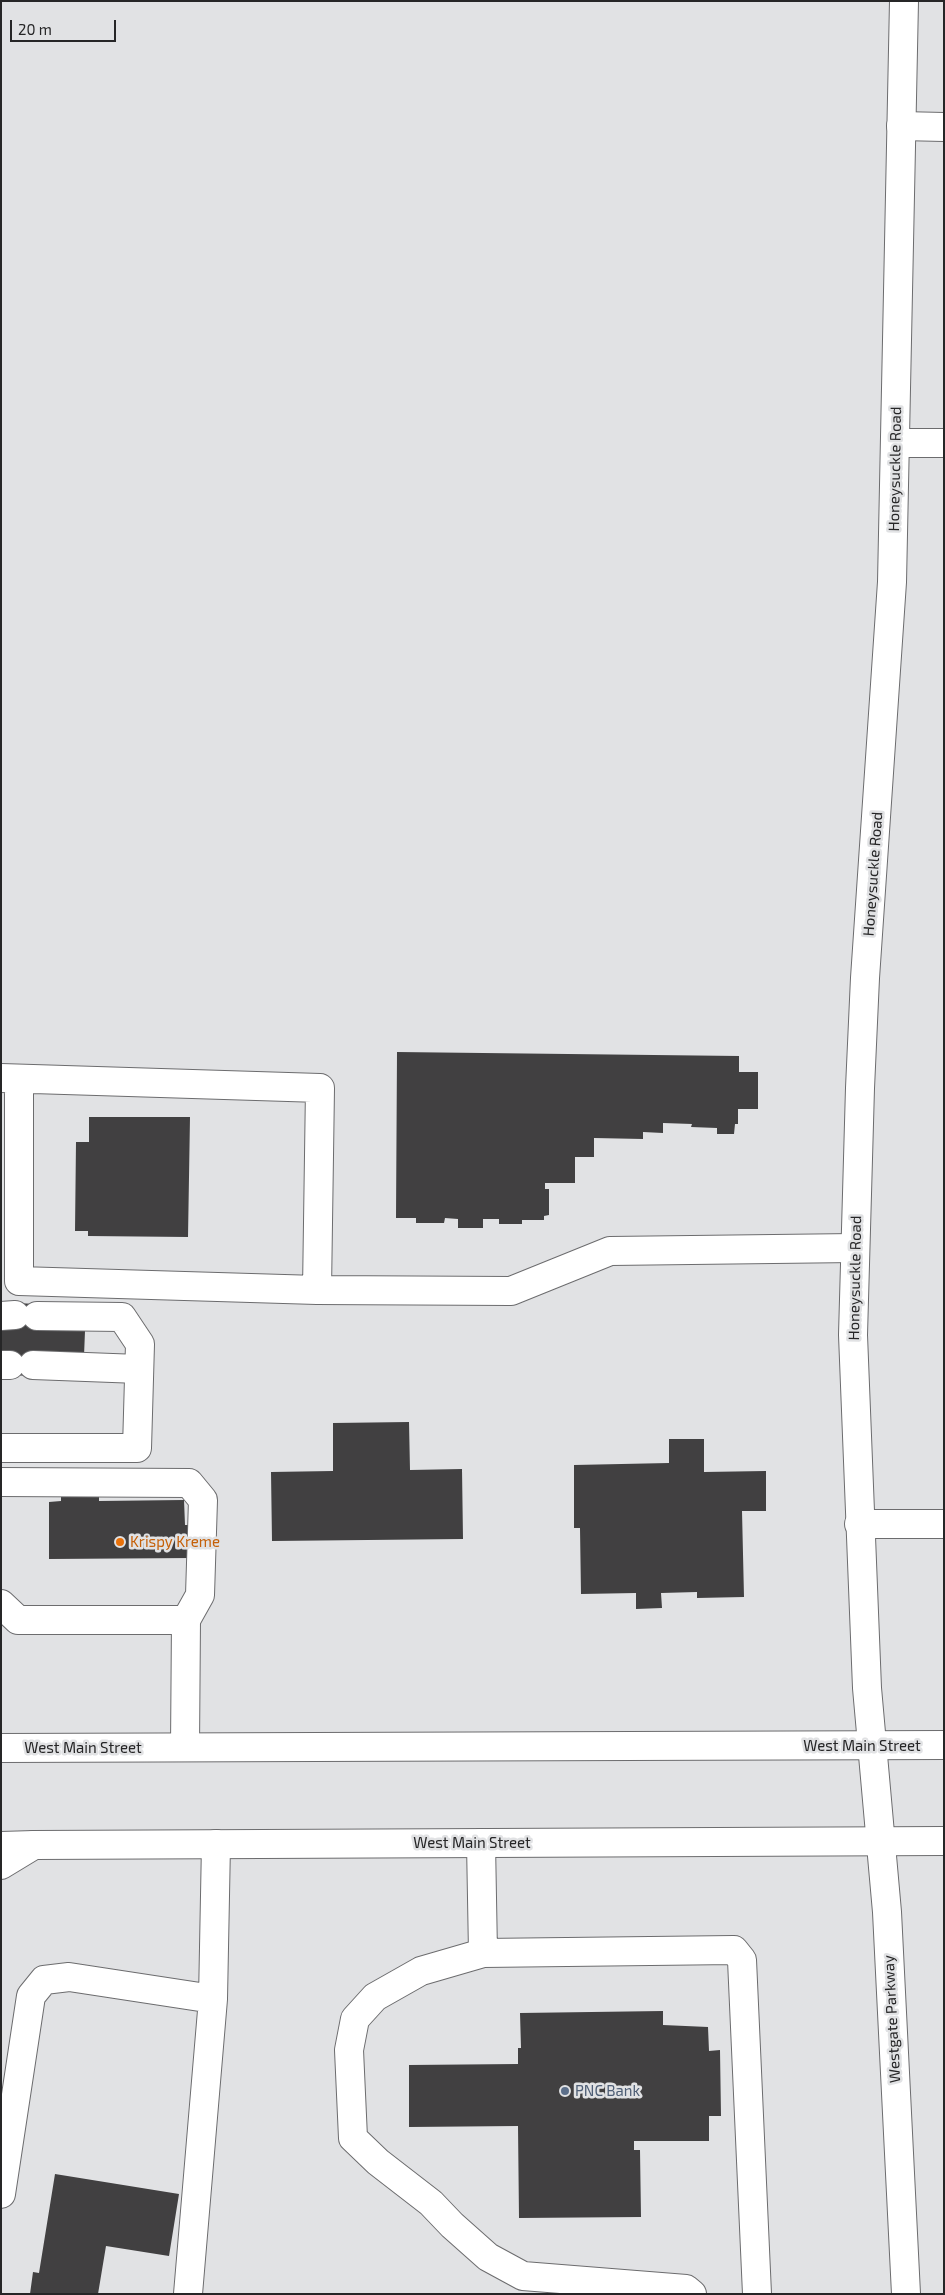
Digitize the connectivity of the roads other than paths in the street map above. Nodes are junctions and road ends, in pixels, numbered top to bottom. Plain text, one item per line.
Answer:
1 (904, 1) edge
2 (901, 126) junction
3 (944, 127) edge
4 (896, 443) junction
5 (944, 443) edge
6 (10, 1078) edge
7 (854, 1248) junction
8 (10, 1282) edge
9 (141, 1287) junction
10 (317, 1290) junction
11 (18, 1315) edge
12 (140, 1357) junction
13 (15, 1365) edge
14 (1, 1448) edge
15 (1, 1482) edge
16 (859, 1524) junction
17 (944, 1524) edge
18 (1, 1604) edge
19 (186, 1620) junction
20 (1, 1735) edge
21 (944, 1745) edge
22 (872, 1746) junction
23 (185, 1747) junction
24 (1, 1748) edge
25 (30, 1748) junction
26 (881, 1841) junction
27 (944, 1841) edge
28 (481, 1843) junction
29 (216, 1844) junction
30 (1, 1846) edge
31 (34, 1846) junction
32 (1, 1865) edge
33 (483, 1953) junction
34 (213, 1999) junction
35 (1, 2194) edge
36 (188, 2294) edge
37 (692, 2294) edge
38 (758, 2294) edge
39 (906, 2294) edge

1 - 2 main road, Honeysuckle Road
2 - 3 main road
2 - 4 main road, Honeysuckle Road
4 - 5 main road
4 - 7 main road, Honeysuckle Road
6 - 8 main road
6 - 10 main road
7 - 10 main road
7 - 16 main road, Honeysuckle Road
8 - 9 main road
9 - 10 main road
9 - 12 main road
11 - 12 main road
12 - 13 main road
12 - 14 main road
15 - 19 main road
16 - 17 main road
16 - 22 main road, Honeysuckle Road
18 - 19 main road
19 - 23 main road
20 - 25 main road
21 - 22 main road, West Main Street
22 - 23 main road, West Main Street
22 - 26 main road, Westgate Parkway
23 - 25 main road, West Main Street
24 - 25 main road, West Main Street
26 - 27 main road, West Main Street
26 - 28 main road, West Main Street
26 - 39 main road, Westgate Parkway
28 - 29 main road, West Main Street
28 - 33 main road
29 - 31 main road, West Main Street
29 - 34 main road
30 - 31 main road, West Main Street
31 - 32 main road
33 - 37 main road
33 - 38 main road
34 - 35 main road
34 - 36 main road

